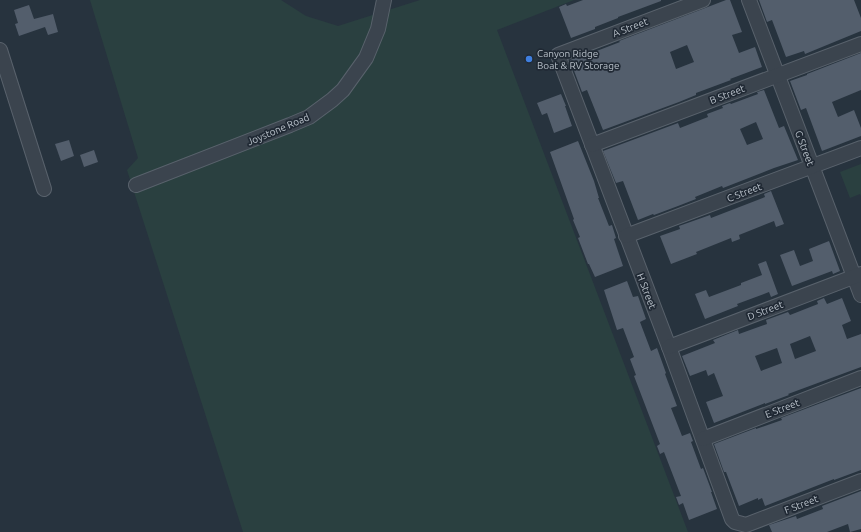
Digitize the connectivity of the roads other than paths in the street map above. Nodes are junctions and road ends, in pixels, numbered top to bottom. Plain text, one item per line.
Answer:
1 (384, 0) edge
2 (703, 0) edge
3 (749, 0) edge
4 (861, 44) edge
5 (0, 50) edge
6 (558, 55) joint
7 (777, 75) junction
8 (592, 145) junction
9 (861, 148) edge
10 (812, 166) junction
11 (136, 185) dead end
12 (44, 189) dead end
13 (626, 236) junction
14 (857, 275) edge
15 (861, 296) edge
16 (669, 347) junction
17 (861, 378) edge
18 (703, 439) junction
19 (861, 481) edge
20 (738, 527) joint

1 - 11 street, Joystone Road
2 - 6 street, A Street
3 - 7 street, G Street
4 - 7 street, B Street
5 - 12 street
6 - 8 street, H Street
7 - 8 street, B Street
7 - 10 street, G Street
8 - 13 street, H Street
9 - 10 street, C Street
10 - 13 street, C Street
10 - 14 street, G Street
13 - 16 street, H Street
14 - 15 street, G Street
14 - 16 street, D Street
16 - 18 street, H Street
17 - 18 street, E Street
18 - 20 street, H Street
19 - 20 street, F Street

